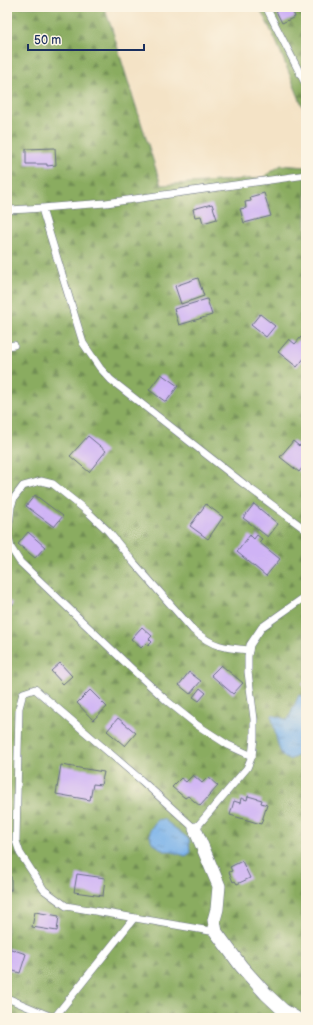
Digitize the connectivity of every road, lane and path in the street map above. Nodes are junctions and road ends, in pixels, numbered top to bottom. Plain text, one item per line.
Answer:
1 (266, 7) edge
2 (306, 84) edge
3 (306, 175) edge
4 (42, 209) junction
5 (7, 210) edge
6 (306, 530) edge
7 (306, 596) edge
8 (249, 650) junction
9 (252, 756) junction
10 (195, 829) junction
11 (134, 918) junction
12 (216, 932) junction
13 (7, 998) edge
14 (54, 1018) edge
15 (296, 1018) edge

1 - 2 lane
3 - 4 lane
4 - 5 lane
4 - 6 lane
7 - 8 lane
8 - 9 lane
8 - 9 lane
9 - 10 lane
10 - 11 lane
10 - 12 street
11 - 12 lane
11 - 14 lane
12 - 15 street
13 - 14 lane

